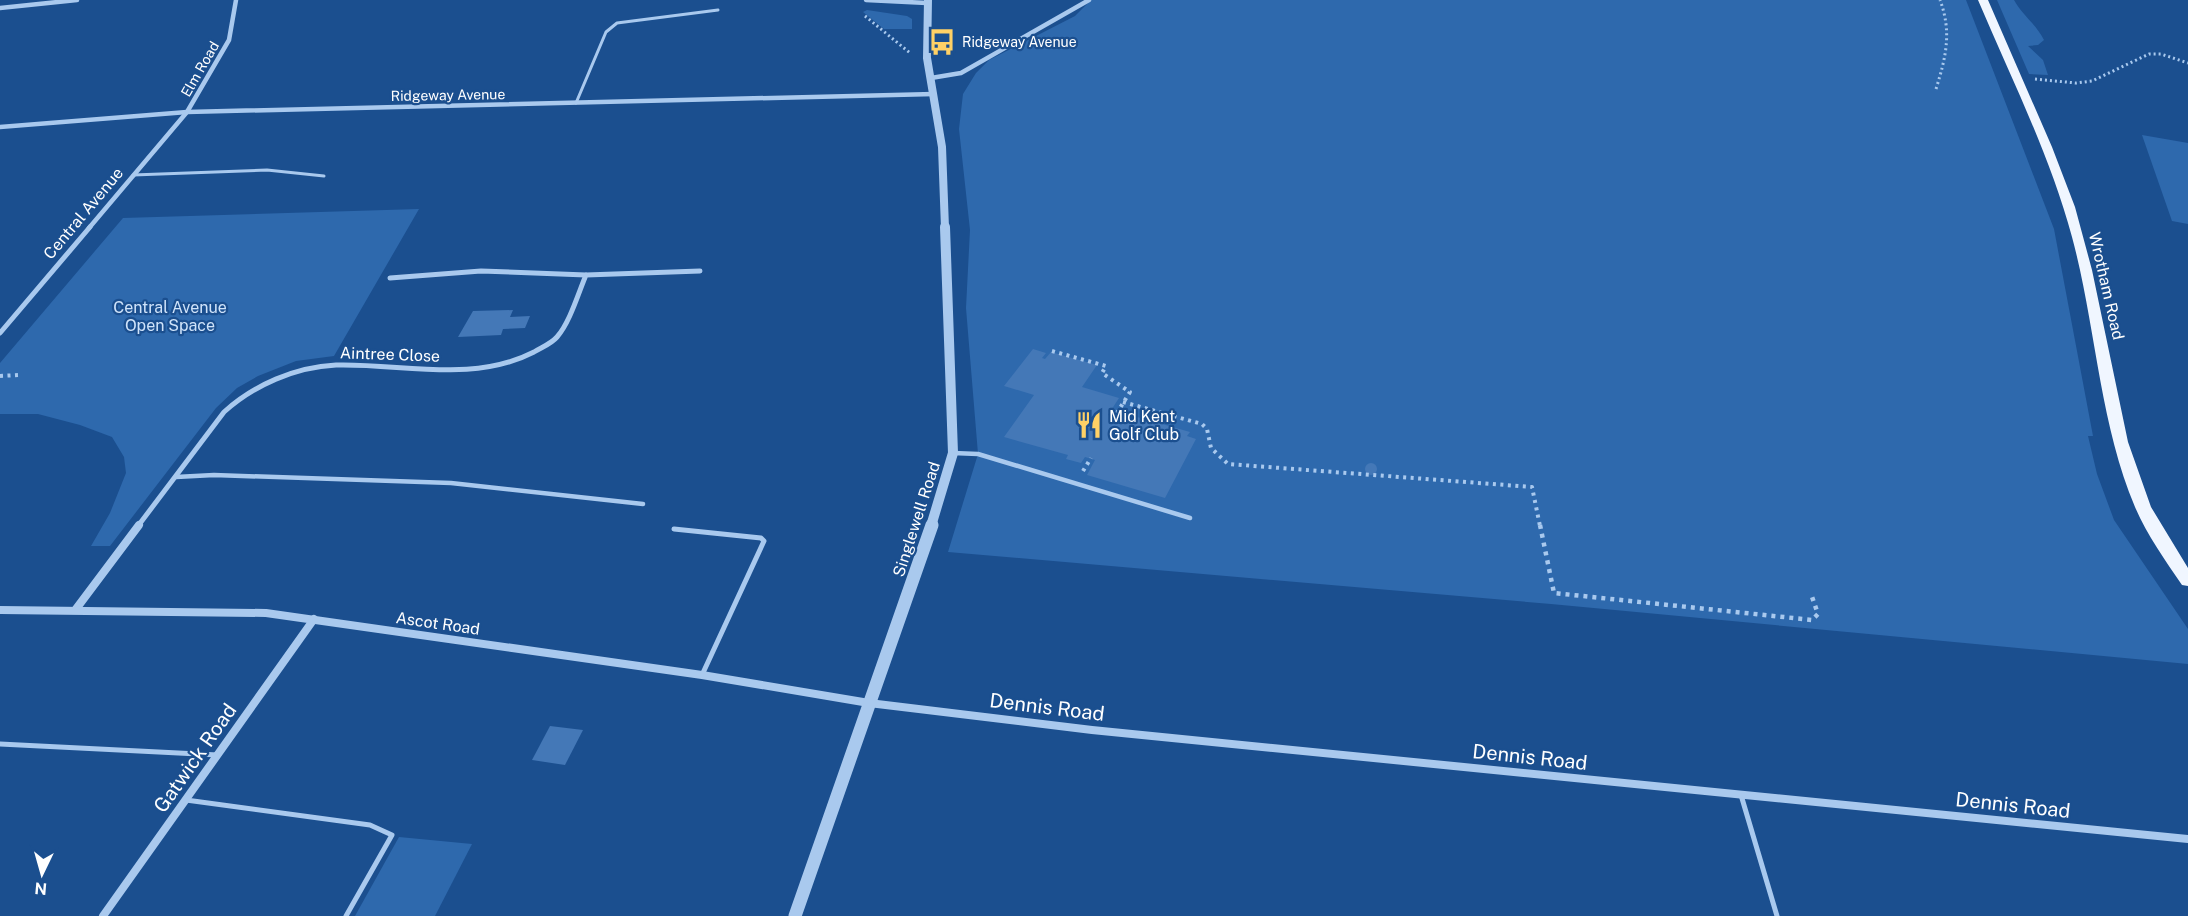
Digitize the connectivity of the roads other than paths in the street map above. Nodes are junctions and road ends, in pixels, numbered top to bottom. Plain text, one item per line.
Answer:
1 (76, 0) edge
2 (236, 0) edge
3 (866, 0) edge
4 (1089, 0) edge
5 (1983, 0) edge
6 (927, 2) edge
7 (0, 8) edge
8 (718, 10) dead end
9 (931, 78) junction
10 (934, 94) junction
11 (576, 103) junction
12 (187, 112) junction
13 (0, 128) edge
14 (133, 175) junction
15 (324, 176) dead end
16 (700, 272) dead end
17 (586, 275) junction
18 (390, 278) dead end
19 (0, 333) edge
20 (953, 453) junction
21 (176, 477) junction
22 (643, 504) dead end
23 (1190, 518) dead end
24 (674, 529) dead end
25 (2188, 580) edge
26 (76, 609) junction
27 (0, 610) edge
28 (314, 619) junction
29 (702, 675) junction
30 (869, 703) junction
31 (0, 744) edge
32 (218, 755) junction
33 (1741, 795) junction
34 (186, 800) junction
35 (2188, 839) edge
36 (103, 916) edge
37 (346, 916) edge
38 (795, 916) edge
39 (1777, 916) edge

1 - 7 street
2 - 12 street, Elm Road
3 - 6 street
4 - 9 street
5 - 25 main road, Wrotham Road
6 - 9 street, Singlewell Road
8 - 11 lane
9 - 10 street, Singlewell Road
10 - 11 street, Ridgeway Avenue
10 - 20 street, Singlewell Road
11 - 12 street, Ridgeway Avenue
12 - 13 street, Ridgeway Avenue
12 - 14 street, Central Avenue
14 - 15 lane
14 - 19 street, Central Avenue
16 - 17 street
17 - 18 street
17 - 21 street, Aintree Close
20 - 23 lane
20 - 30 street, Singlewell Road
21 - 22 lane
21 - 26 street, Aintree Close
24 - 29 lane
26 - 27 street, Ascot Road
26 - 28 street, Ascot Road
28 - 29 street, Ascot Road
28 - 32 street, Gatwick Road
29 - 30 street, Ascot Road
30 - 33 street, Dennis Road
30 - 38 street, Singlewell Road
31 - 32 lane
32 - 34 street, Gatwick Road
33 - 35 street, Dennis Road
33 - 39 lane
34 - 36 street, Gatwick Road
34 - 37 lane

